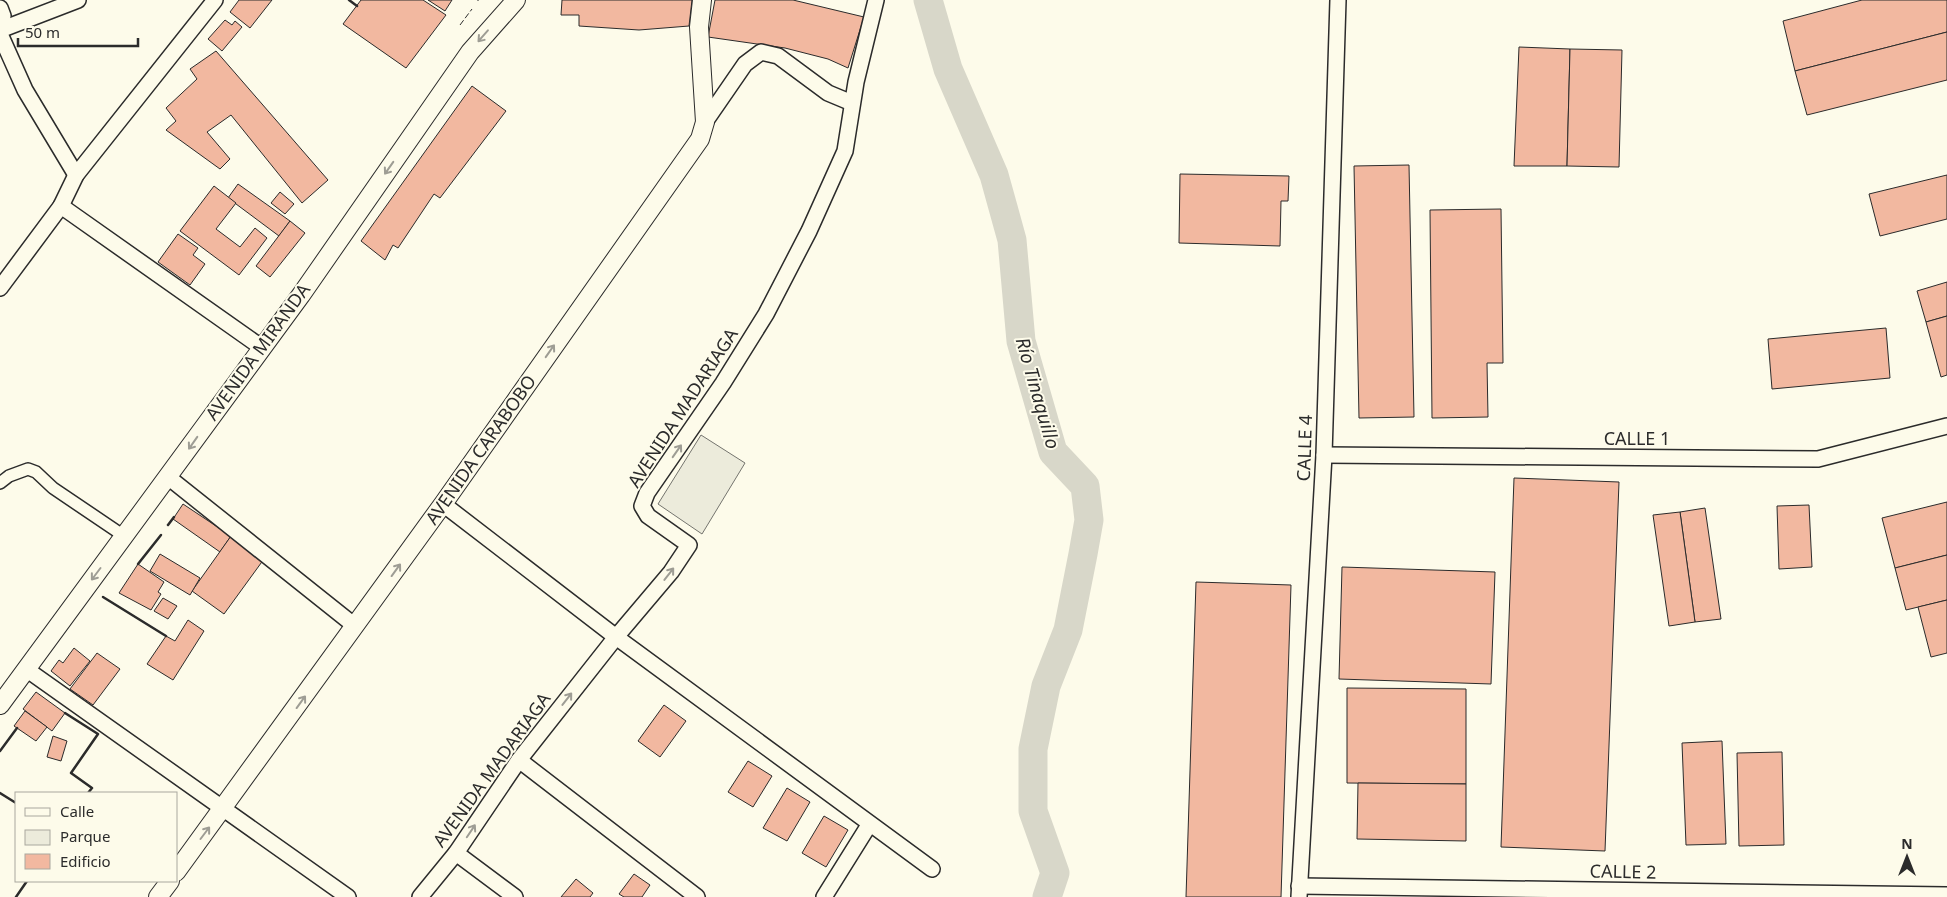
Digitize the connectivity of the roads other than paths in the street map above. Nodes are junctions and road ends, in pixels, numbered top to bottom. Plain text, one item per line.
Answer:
1 (78, 0) edge
2 (215, 0) edge
3 (516, 0) edge
4 (702, 0) edge
5 (876, 0) edge
6 (1338, 0) edge
7 (1, 19) edge
8 (0, 34) edge
9 (852, 103) junction
10 (705, 122) junction
11 (76, 175) junction
12 (60, 206) junction
13 (0, 288) edge
14 (261, 347) junction
15 (1947, 426) edge
16 (1324, 455) junction
17 (168, 477) junction
18 (0, 483) edge
19 (443, 504) junction
20 (124, 536) junction
21 (355, 626) junction
22 (616, 637) junction
23 (26, 669) junction
24 (0, 705) edge
25 (519, 760) junction
26 (223, 808) junction
27 (869, 825) junction
28 (456, 853) junction
29 (178, 869) edge
30 (932, 869) dead end
31 (169, 882) edge
32 (1299, 891) edge
33 (1947, 895) edge
34 (158, 897) edge
35 (348, 897) edge
36 (420, 897) edge
37 (515, 897) edge
38 (697, 897) edge
39 (824, 897) edge

1 - 7 street
2 - 11 street
3 -> 14 street, AVENIDA MIRANDA
4 - 10 street, AVENIDA CARABOBO
5 - 9 street, AVENIDA MADARIAGA
6 - 16 street, CALLE 4
8 - 11 street
9 - 10 street
22 -> 9 street, AVENIDA MADARIAGA
19 -> 10 street, AVENIDA CARABOBO
11 - 12 street
12 - 13 street
12 - 14 street
14 -> 17 street, AVENIDA MIRANDA
15 - 16 street, CALLE 1
16 - 32 street, CALLE 4
17 - 20 street, AVENIDA MIRANDA
17 - 21 street
18 - 20 street
21 -> 19 street, AVENIDA CARABOBO
19 - 22 street
20 -> 23 street, AVENIDA MIRANDA
26 -> 21 street, AVENIDA CARABOBO
25 -> 22 street, AVENIDA MADARIAGA
22 - 27 street
23 - 24 street, AVENIDA MIRANDA
23 - 26 street
28 -> 25 street, AVENIDA MADARIAGA
25 - 38 street
29 -> 26 street, AVENIDA CARABOBO
26 - 35 street
27 - 30 street
27 - 39 street
28 - 36 street, AVENIDA MADARIAGA
28 - 37 street
31 - 34 street
32 - 33 street, CALLE 2

